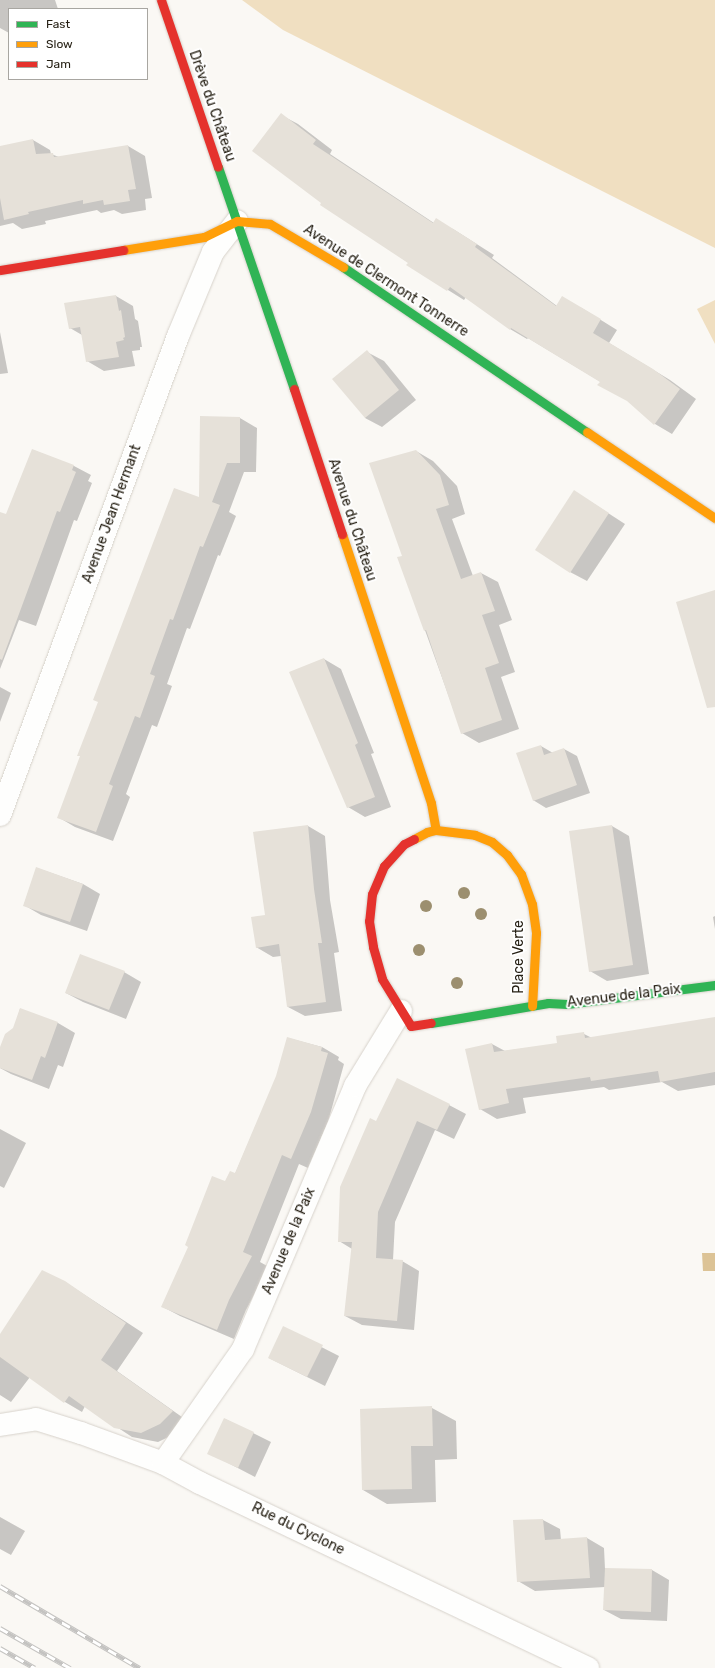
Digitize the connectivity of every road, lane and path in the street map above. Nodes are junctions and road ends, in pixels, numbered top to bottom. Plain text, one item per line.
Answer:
1 (161, 0) edge
2 (237, 221) junction
3 (0, 270) edge
4 (715, 518) edge
5 (0, 814) edge
6 (436, 830) junction
7 (715, 985) edge
8 (532, 1006) junction
9 (401, 1011) junction
10 (0, 1425) edge
11 (163, 1463) junction
12 (588, 1668) edge

1 - 2 street, Drève du Château
2 - 3 street
2 - 4 street, Avenue de Clermont Tonnerre
2 - 5 street, Avenue Jean Hermant
2 - 6 street, Avenue du Château
6 - 8 street, Place Verte
6 - 9 street, Place Verte
7 - 8 street, Avenue de la Paix
8 - 9 street, Place Verte
9 - 11 street, Avenue de la Paix
10 - 11 street, Rue du Cyclone
11 - 12 street, Rue du Cyclone

